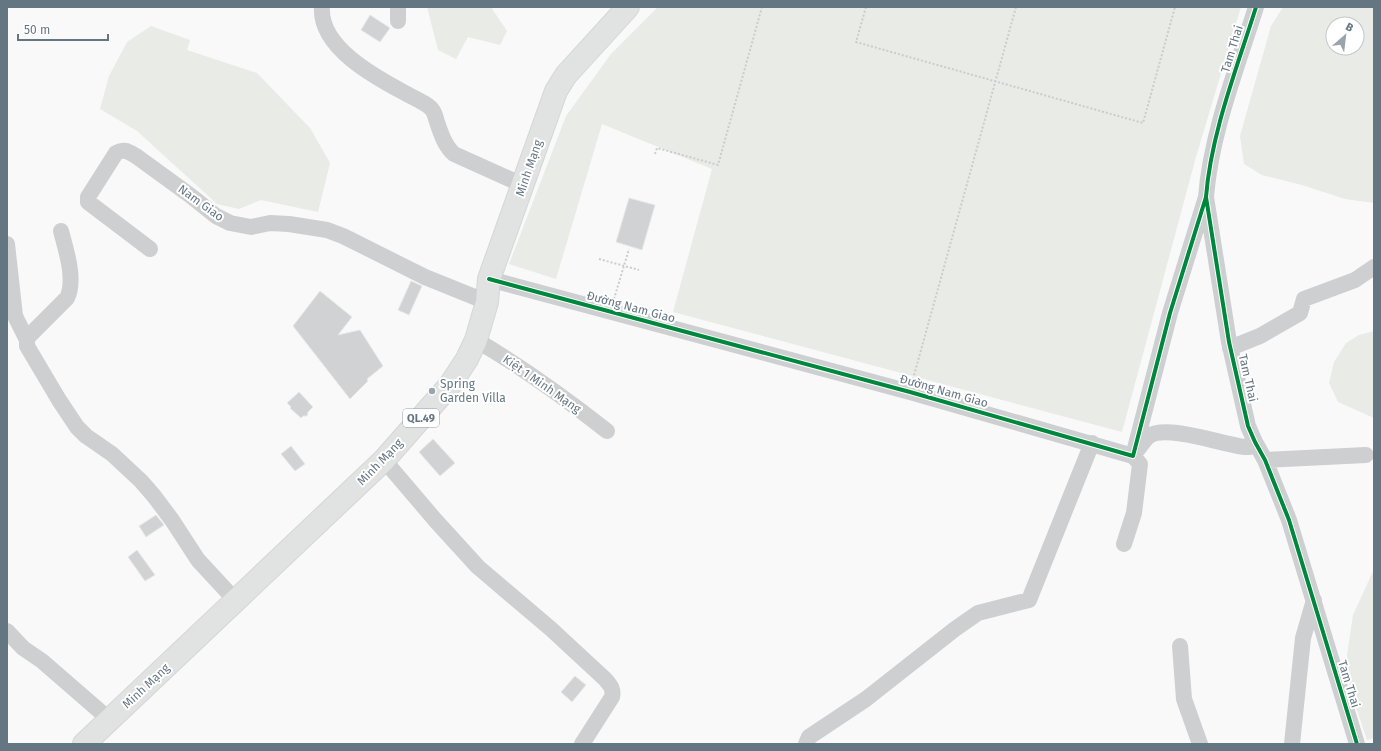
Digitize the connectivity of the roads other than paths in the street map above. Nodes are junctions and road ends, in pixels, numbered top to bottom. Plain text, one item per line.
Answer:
1 (322, 7) edge
2 (628, 7) edge
3 (1256, 7) edge
4 (523, 185) junction
5 (1206, 197) junction
6 (61, 231) dead end
7 (7, 244) edge
8 (150, 249) dead end
9 (1374, 268) edge
10 (489, 279) junction
11 (486, 302) junction
12 (27, 340) junction
13 (476, 340) junction
14 (1230, 348) junction
15 (606, 431) dead end
16 (1255, 442) junction
17 (1092, 444) junction
18 (1366, 455) dead end
19 (1133, 456) junction
20 (384, 460) junction
21 (1265, 460) junction
22 (1124, 544) dead end
23 (1314, 600) junction
24 (236, 601) junction
25 (7, 631) edge
26 (1180, 646) dead end
27 (110, 720) junction
28 (84, 744) edge
29 (582, 744) edge
30 (806, 744) edge
31 (1200, 744) edge
32 (1292, 744) edge
33 (1357, 744) edge

1 - 4 street
2 - 4 highway, Minh Mạng / QL.49
3 - 5 street, Tam Thai
4 - 10 highway, Minh Mạng / QL.49
5 - 14 street, Tam Thai
5 - 19 street
6 - 12 street
7 - 12 street
8 - 11 street, Nam Giao
9 - 14 street
10 - 11 highway, Minh Mạng / QL.49
10 - 17 street, Đường Nam Giao
11 - 13 highway, Minh Mạng / QL.49
12 - 24 street
13 - 15 street, Kiệt 1 Minh Mạng
13 - 20 highway, Minh Mạng / QL.49
14 - 16 street, Tam Thai
16 - 19 street
16 - 21 street, Tam Thai
17 - 19 street, Đường Nam Giao
17 - 30 street
18 - 21 street
19 - 22 street
20 - 24 highway, Minh Mạng / QL.49
20 - 29 street
21 - 23 street, Tam Thai
23 - 32 street
23 - 33 street, Tam Thai
24 - 27 highway, Minh Mạng / QL.49
25 - 27 street
26 - 31 street
27 - 28 highway, Minh Mạng / QL.49

